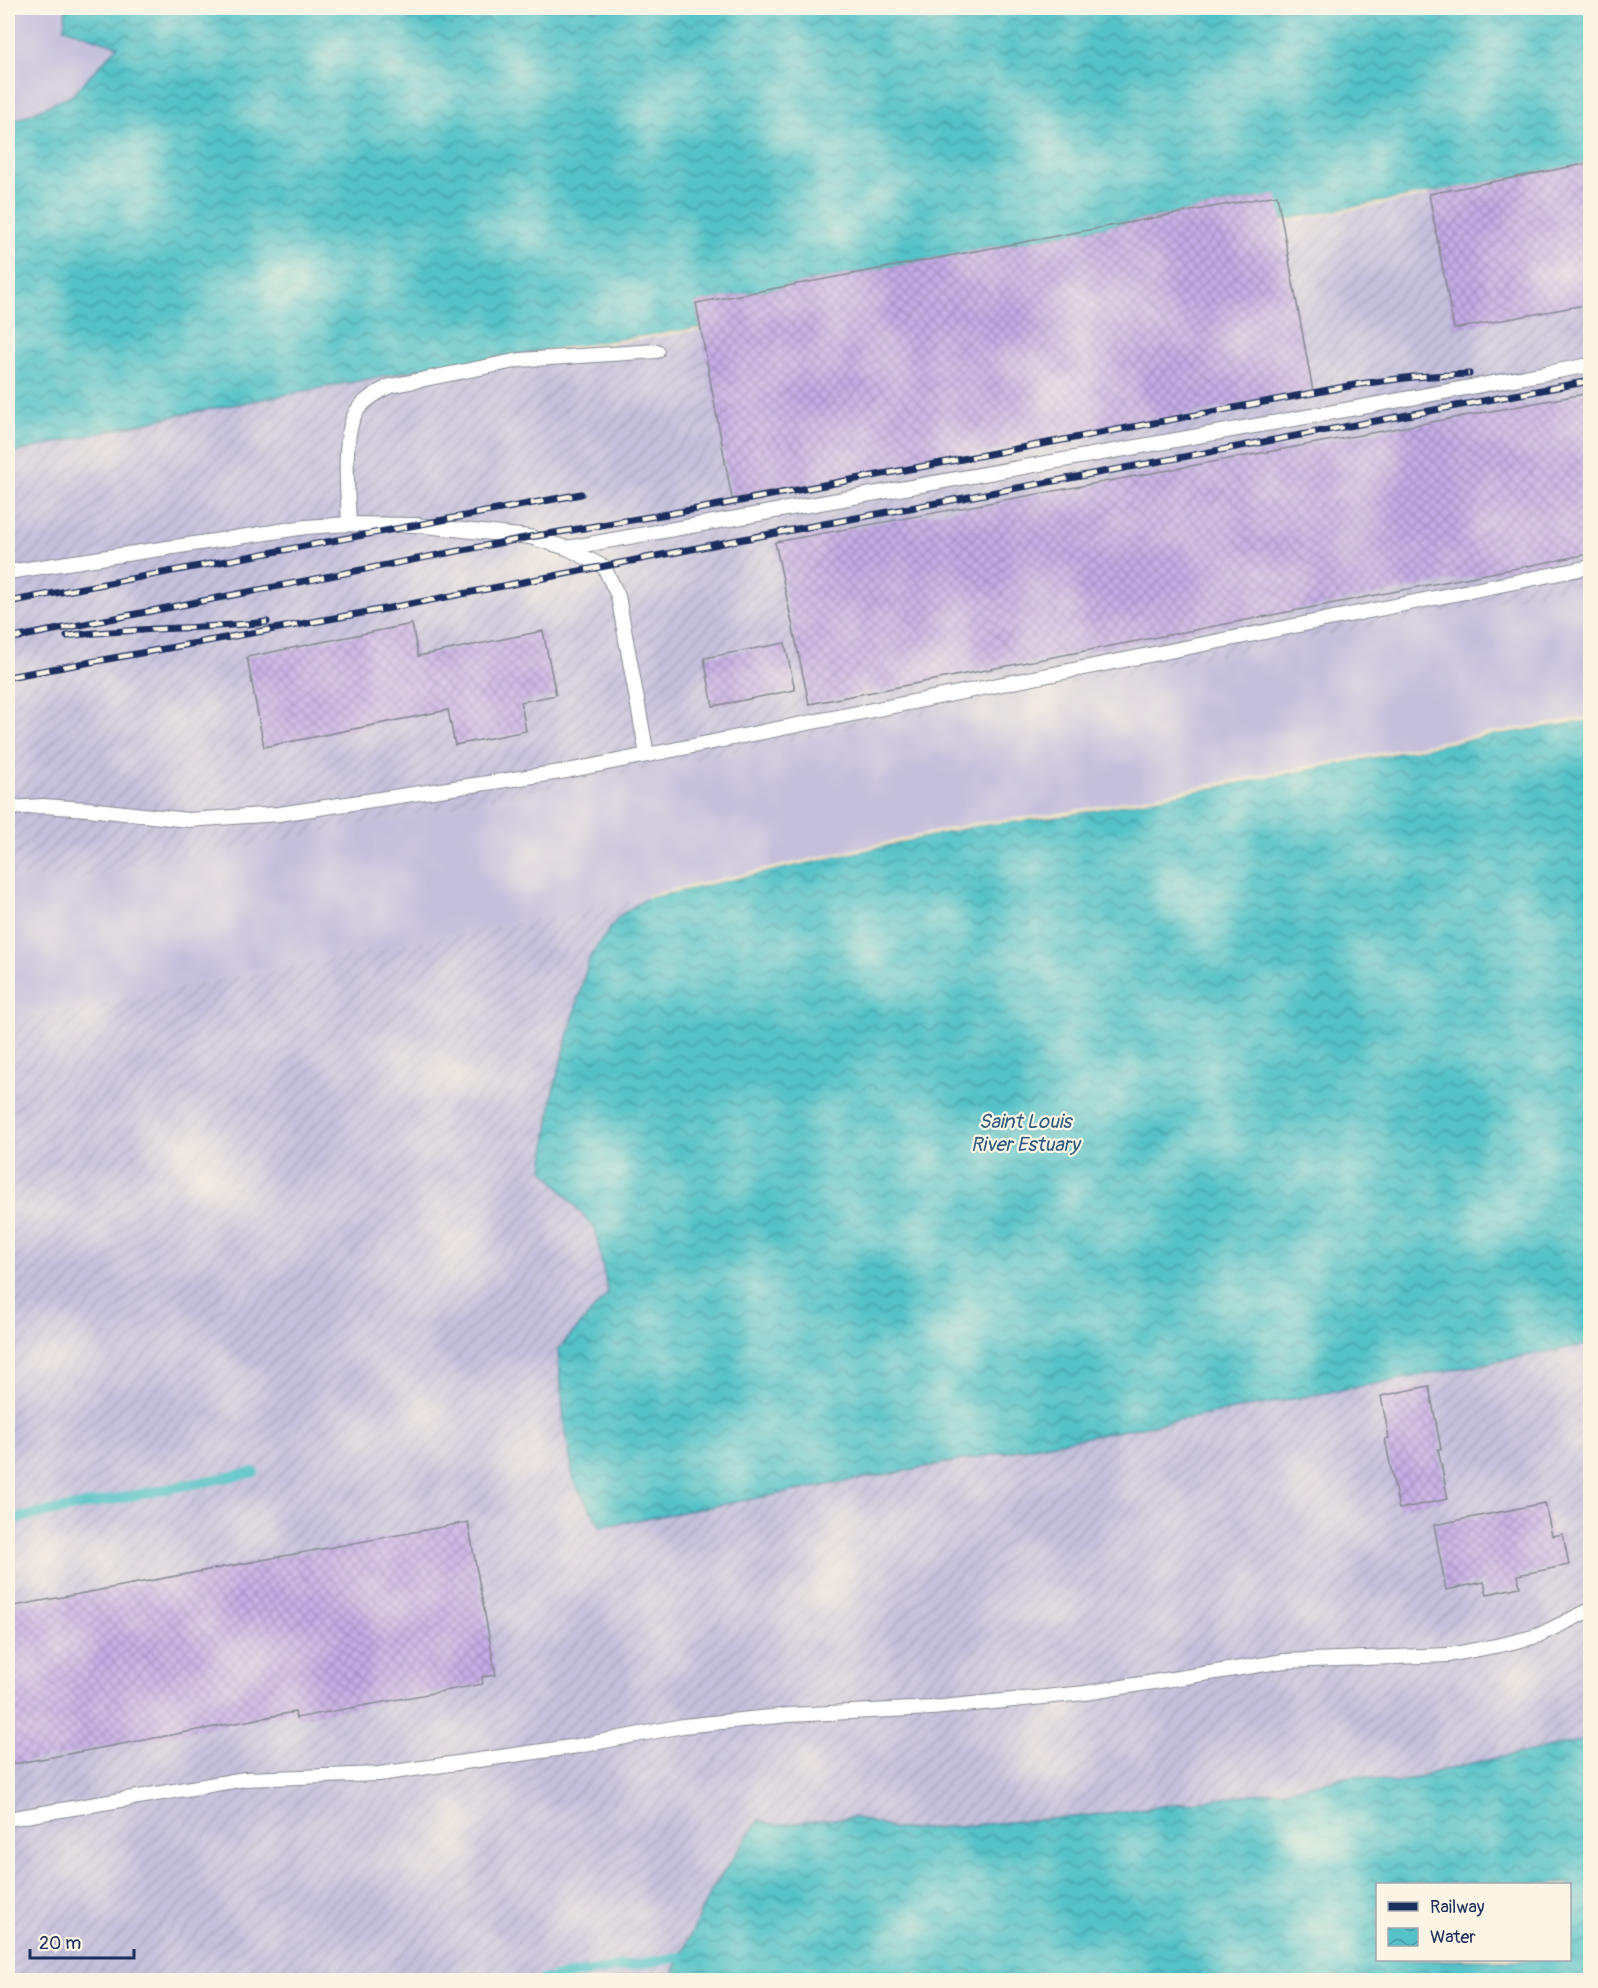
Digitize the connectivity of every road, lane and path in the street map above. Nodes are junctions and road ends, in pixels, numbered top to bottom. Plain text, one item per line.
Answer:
1 (657, 351) dead end
2 (1590, 364) edge
3 (349, 524) junction
4 (567, 548) junction
5 (1590, 567) edge
6 (8, 572) edge
7 (647, 755) junction
8 (8, 808) edge
9 (1590, 1610) edge
10 (8, 1819) edge

1 - 3 lane
2 - 4 lane
3 - 4 lane
3 - 6 lane
4 - 7 lane
5 - 7 lane
7 - 8 lane
9 - 10 lane

